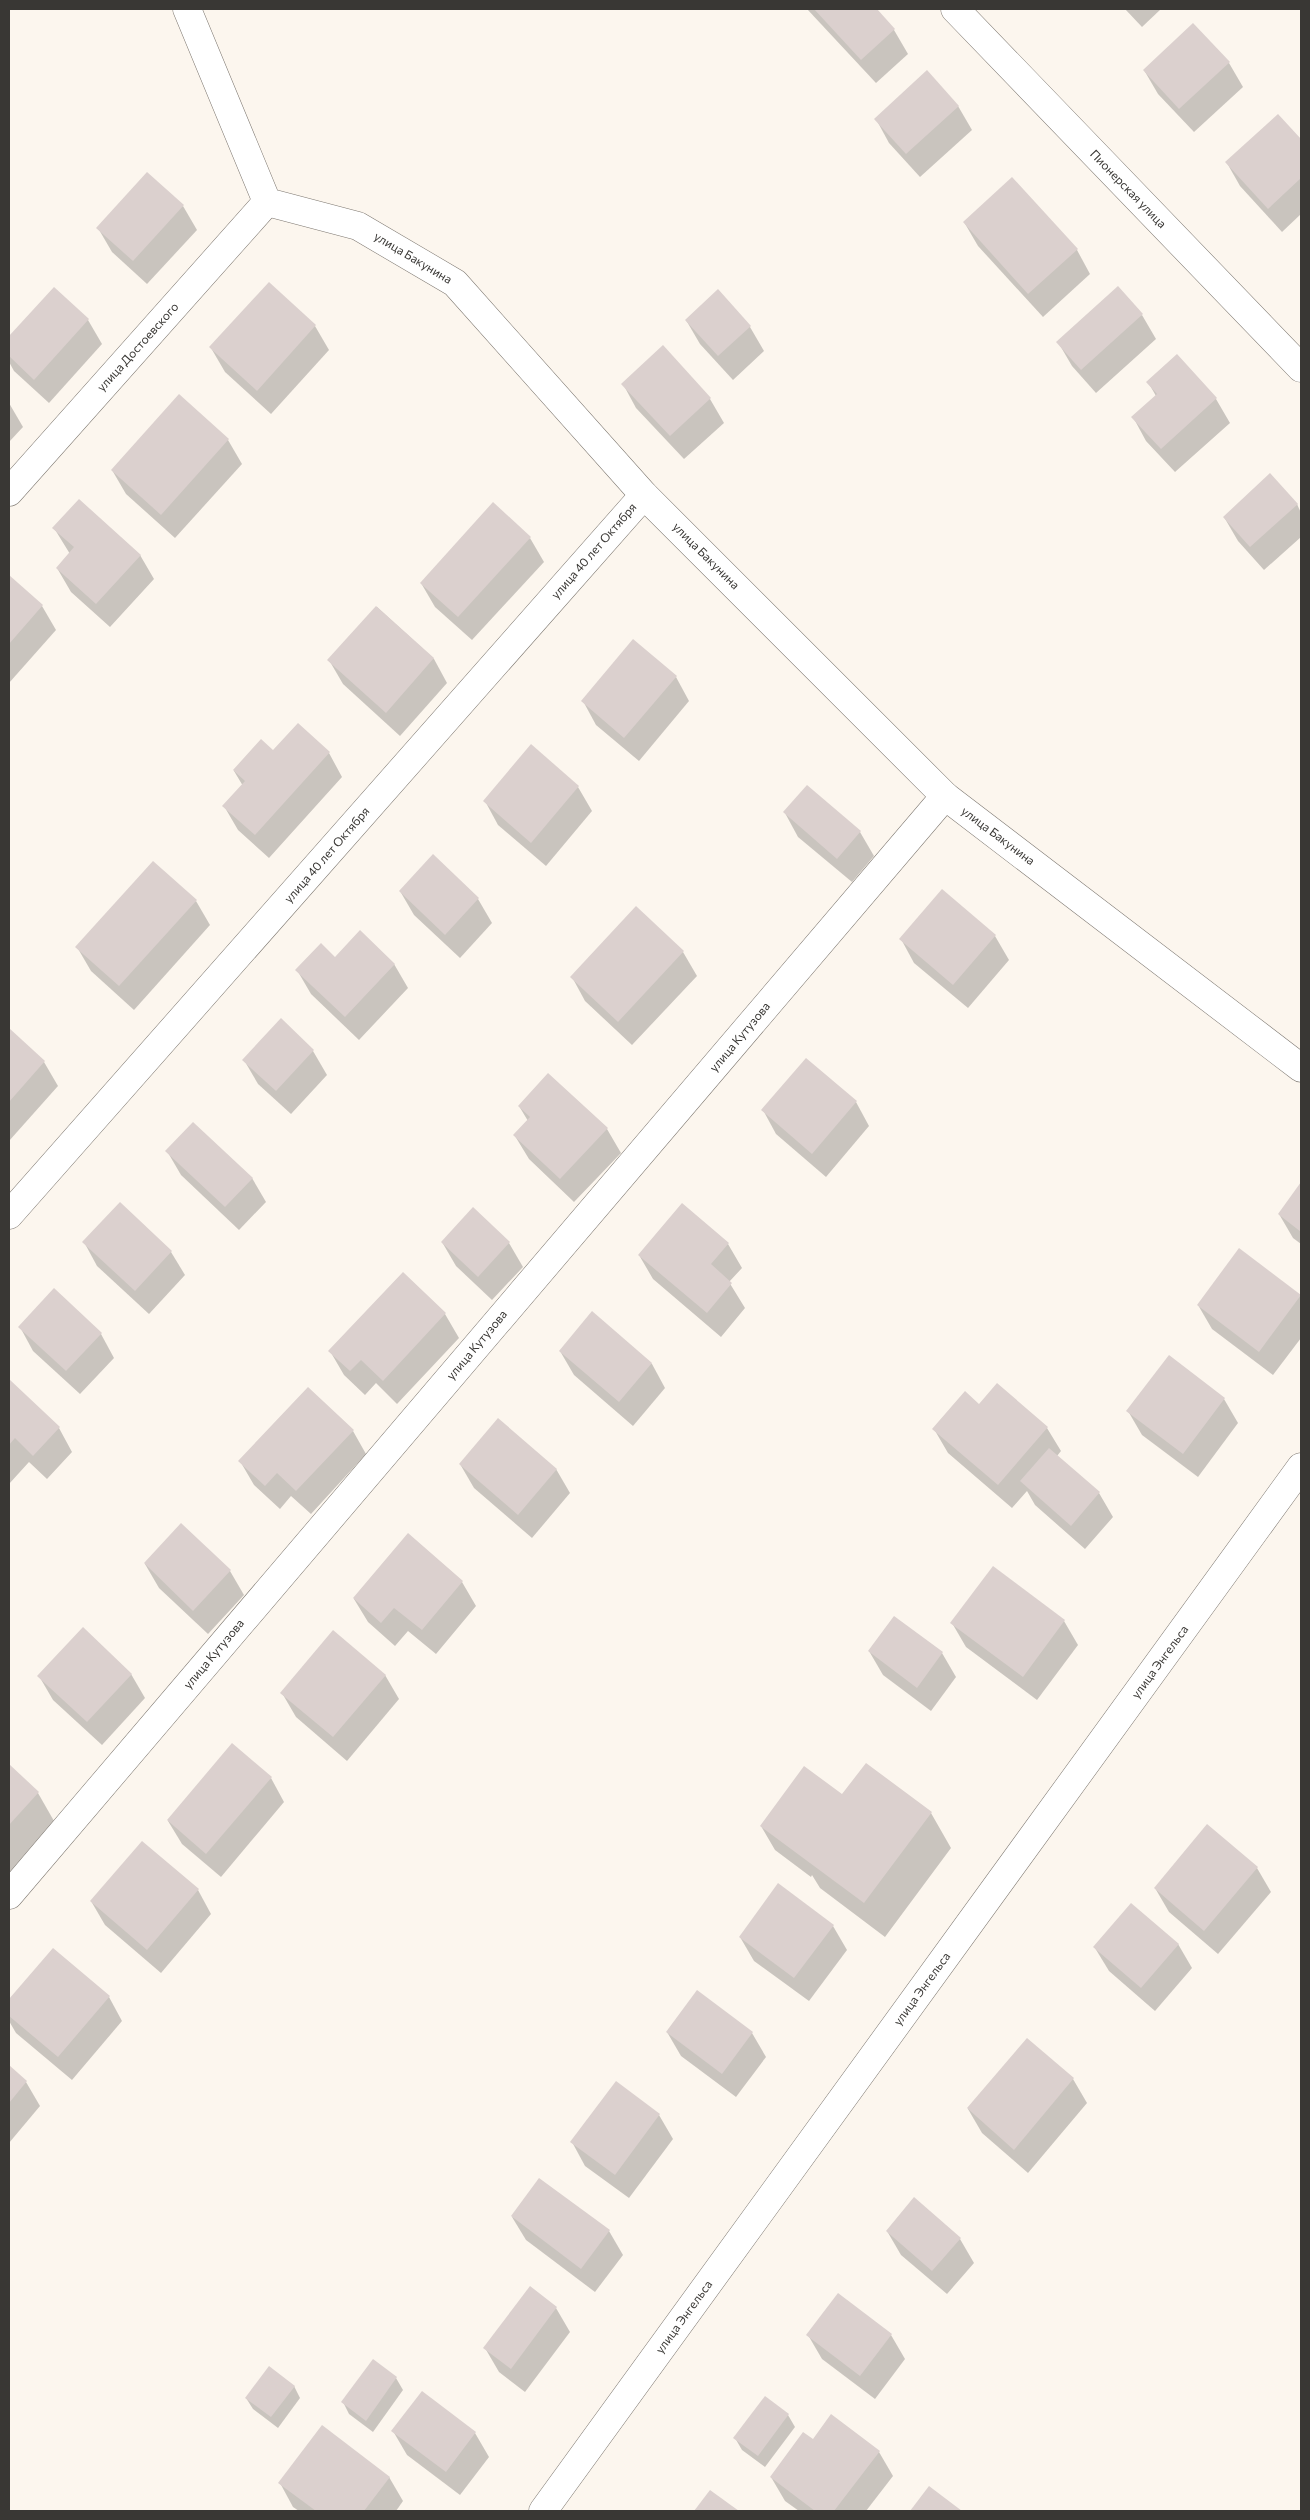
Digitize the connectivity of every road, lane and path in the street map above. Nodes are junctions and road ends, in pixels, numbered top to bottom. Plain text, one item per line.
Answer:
1 (187, 9) edge
2 (955, 9) edge
3 (267, 202) junction
4 (1301, 368) edge
5 (9, 492) edge
6 (644, 494) junction
7 (945, 796) junction
8 (1301, 1068) edge
9 (9, 1215) edge
10 (1301, 1467) edge
11 (9, 1895) edge
12 (543, 2511) edge

1 - 3 street
2 - 4 street, Пионерская улица
3 - 5 street, улица Достоевского
3 - 6 street, улица Бакунина
6 - 7 street, улица Бакунина
6 - 9 street, улица 40 лет Октября
7 - 8 street, улица Бакунина
7 - 11 street, улица Кутузова
10 - 12 street, улица Энгельса

